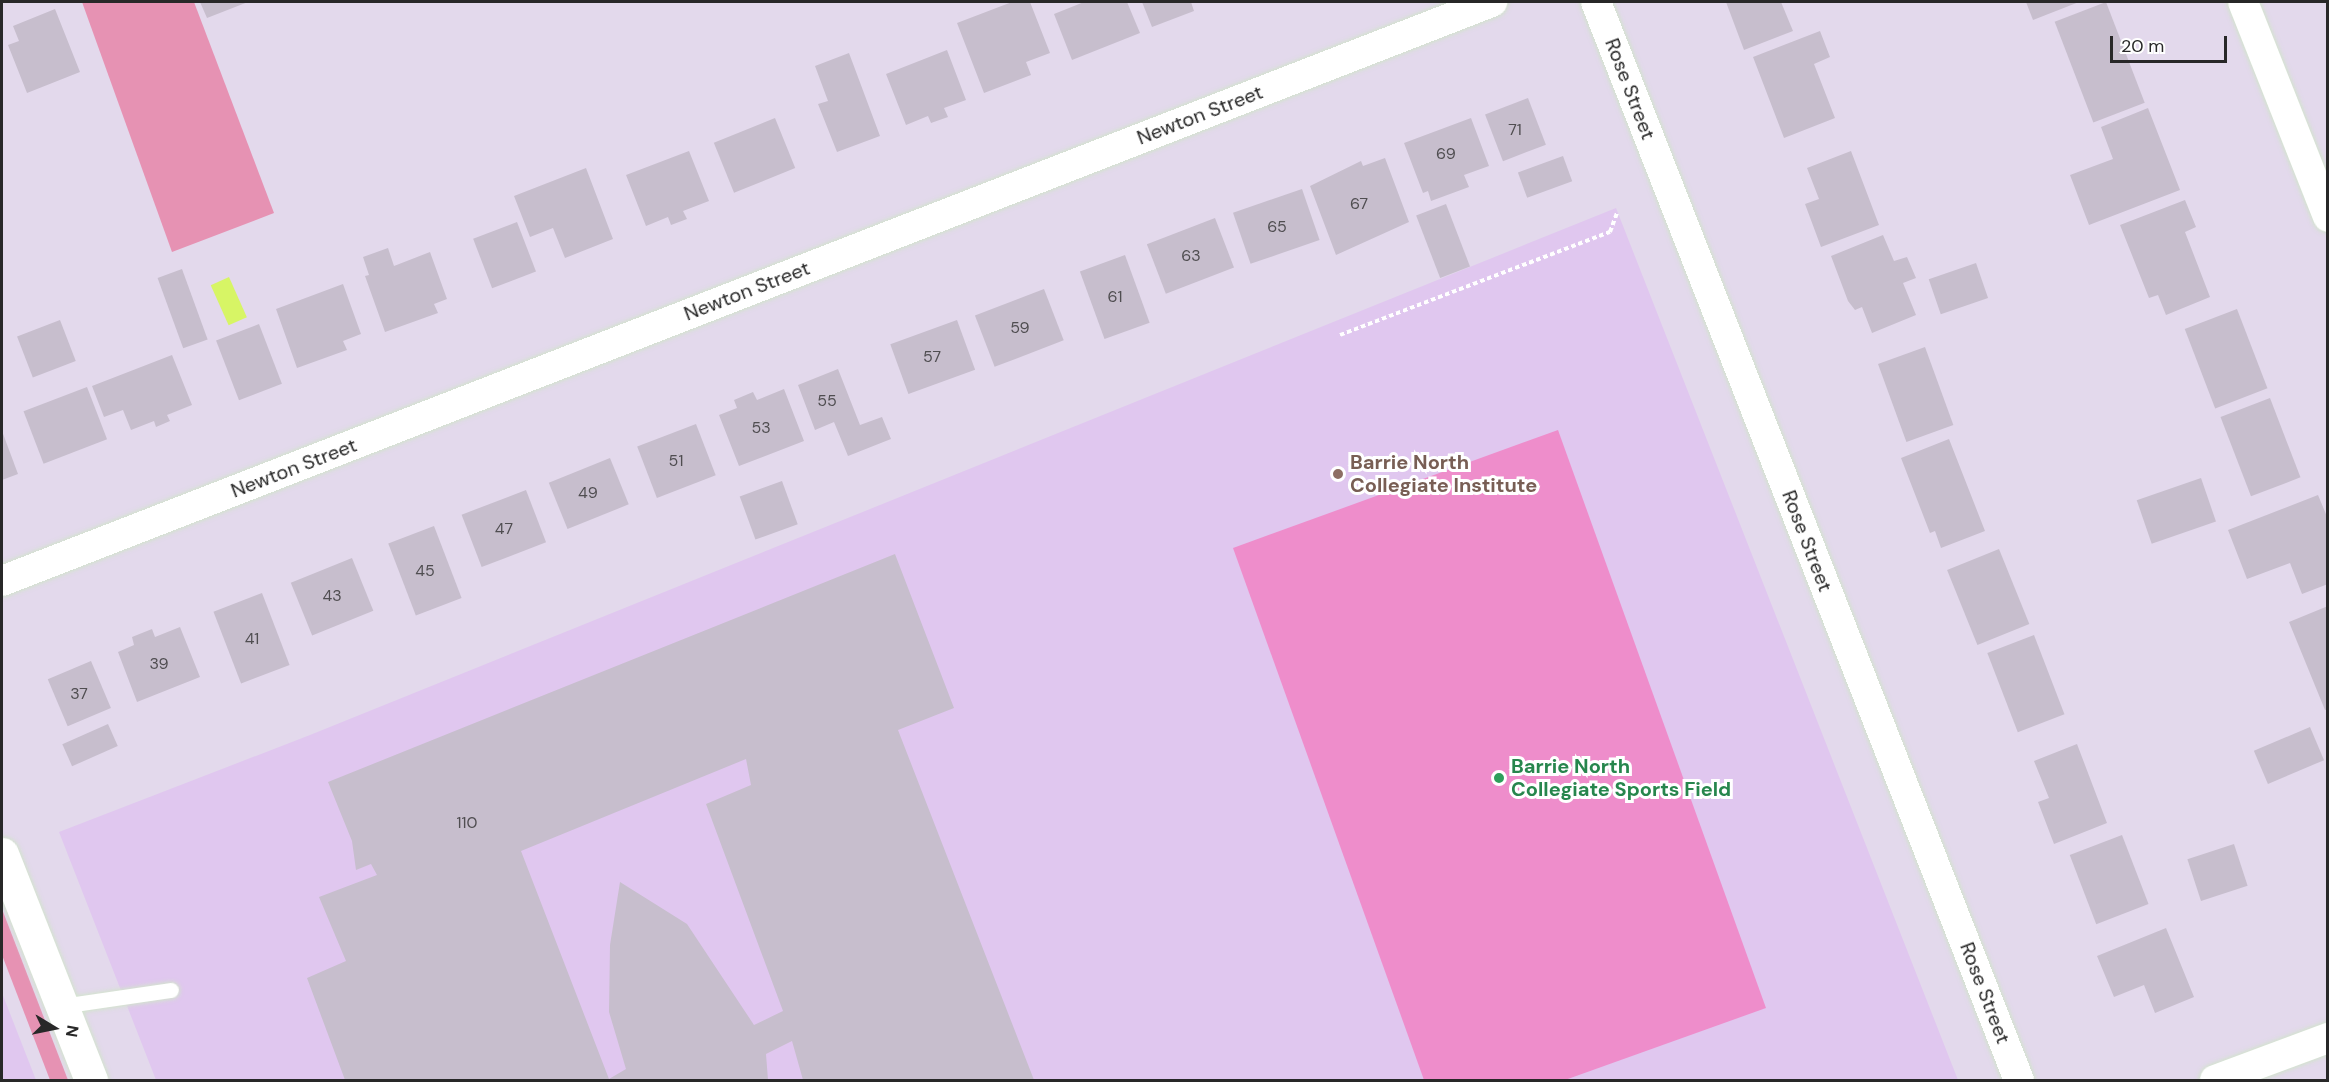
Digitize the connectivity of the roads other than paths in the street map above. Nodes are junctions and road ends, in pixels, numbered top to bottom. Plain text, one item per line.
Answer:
1 (1492, 2) edge
2 (1596, 2) edge
3 (2243, 2) edge
4 (2328, 217) edge
5 (2, 581) edge
6 (2, 854) edge
7 (171, 990) dead end
8 (61, 1005) junction
9 (2328, 1038) edge
10 (91, 1080) edge
11 (2019, 1080) edge
12 (2215, 1080) edge

1 - 5 street, Newton Street
2 - 11 street, Rose Street
3 - 4 street
6 - 8 street
7 - 8 lane
8 - 10 street
9 - 12 street

